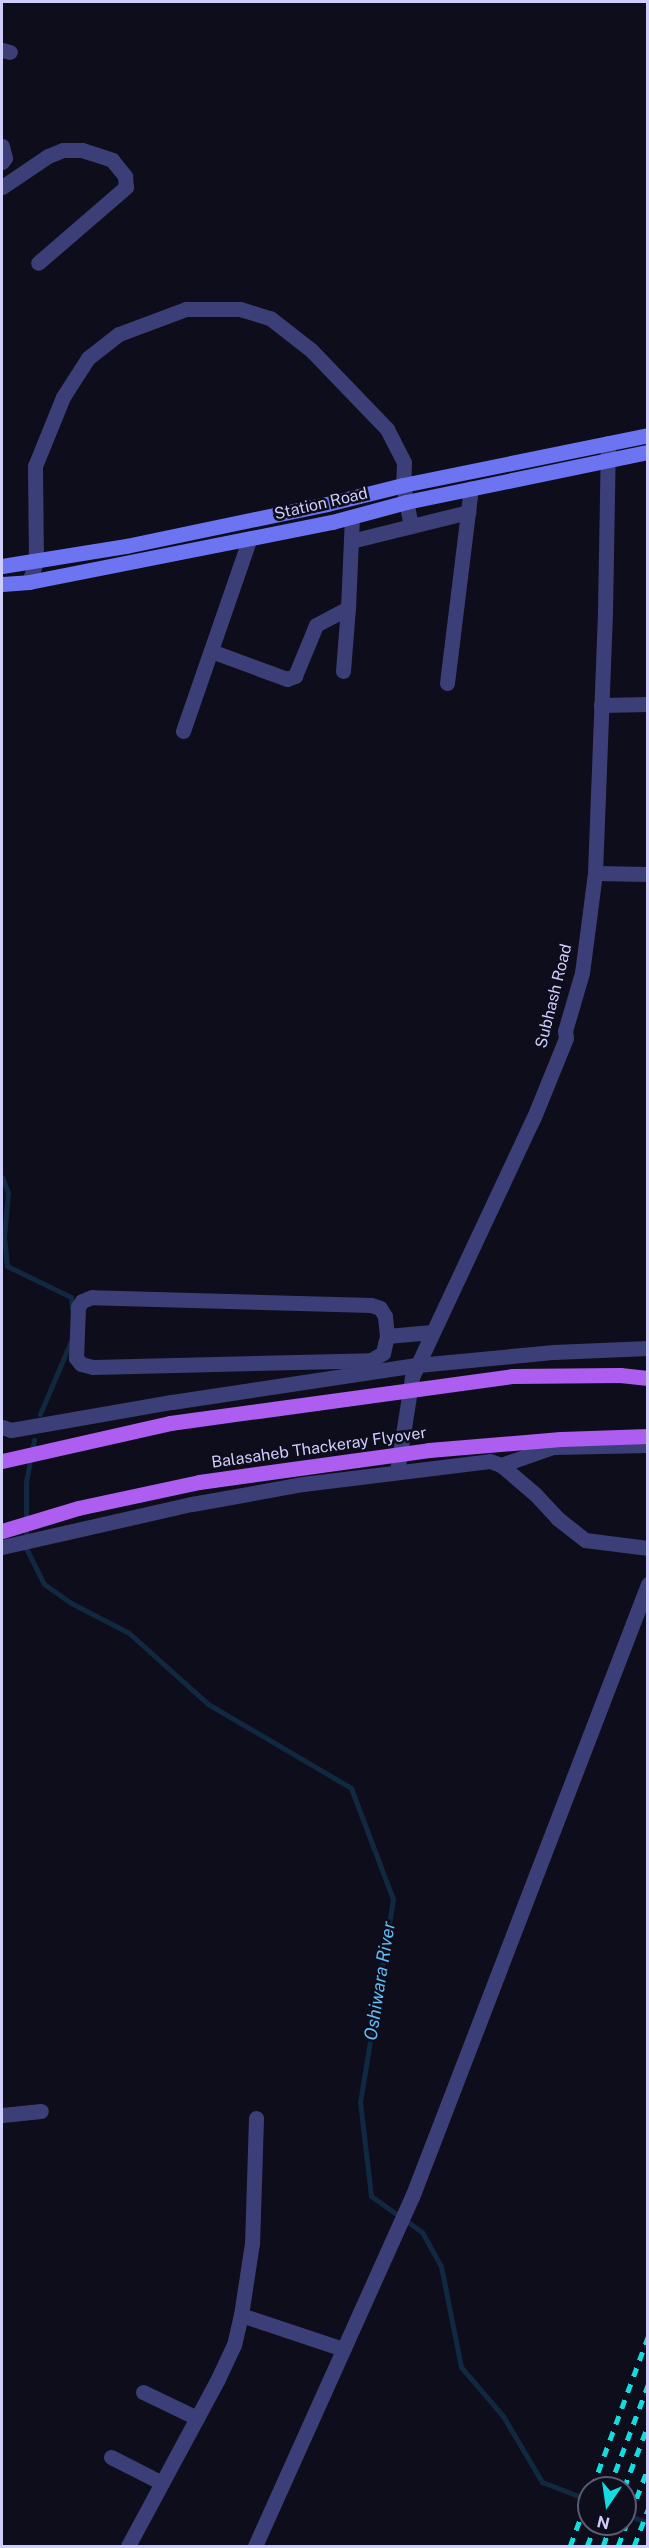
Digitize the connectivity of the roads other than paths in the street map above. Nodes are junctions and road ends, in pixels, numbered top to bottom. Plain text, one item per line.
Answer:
1 (2, 146) edge
2 (2, 162) edge
3 (2, 187) edge
4 (38, 263) dead end
5 (648, 435) edge
6 (608, 443) junction
7 (648, 452) edge
8 (608, 460) junction
9 (403, 485) junction
10 (471, 488) junction
11 (406, 502) junction
12 (468, 512) junction
13 (352, 517) junction
14 (411, 526) junction
15 (250, 538) junction
16 (351, 541) junction
17 (36, 562) junction
18 (2, 566) edge
19 (29, 582) junction
20 (2, 584) edge
21 (348, 608) junction
22 (211, 651) junction
23 (343, 671) dead end
24 (447, 683) dead end
25 (648, 704) edge
26 (601, 705) junction
27 (183, 730) dead end
28 (595, 873) junction
29 (648, 874) edge
30 (432, 1332) junction
31 (387, 1336) junction
32 (648, 1348) edge
33 (418, 1365) junction
34 (648, 1378) edge
35 (2, 1427) edge
36 (648, 1436) edge
37 (648, 1445) edge
38 (2, 1461) edge
39 (501, 1465) junction
40 (397, 1472) junction
41 (2, 1531) edge
42 (2, 1547) edge
43 (648, 1548) edge
44 (648, 1584) edge
45 (41, 2111) dead end
46 (2, 2115) edge
47 (256, 2118) dead end
48 (241, 2315) junction
49 (343, 2349) junction
50 (143, 2392) dead end
51 (197, 2418) junction
52 (111, 2457) dead end
53 (162, 2483) junction
54 (128, 2547) edge
55 (255, 2547) edge

1 - 2 street
3 - 4 street
5 - 6 street, Station Road
6 - 8 street, Subhash Road
6 - 9 street, Station Road
7 - 8 street, Station Road
8 - 10 street, Station Road
8 - 26 street, Subhash Road
9 - 11 street
9 - 17 street, Station Road
9 - 17 street
10 - 11 street, Station Road
10 - 12 street
11 - 13 street, Station Road
11 - 14 street
12 - 14 street
12 - 24 street
13 - 15 street, Station Road
13 - 16 street
14 - 16 street
15 - 19 street, Station Road
15 - 22 street
16 - 21 street
17 - 18 street, Station Road
17 - 19 street
19 - 20 street, Station Road
21 - 22 street
21 - 23 street
22 - 27 street
25 - 26 street
26 - 28 street, Subhash Road
28 - 29 street
28 - 30 street, Subhash Road
30 - 31 street
30 - 33 street, Subhash Road
31 - 31 street
32 - 33 street
33 - 35 street
33 - 40 street, Subhash Road
34 - 38 main road
36 - 41 main road, Balasaheb Thackeray Flyover
37 - 39 street
39 - 40 street
39 - 43 street
40 - 42 street
44 - 49 street
45 - 46 street
47 - 48 street
48 - 49 street
48 - 51 street
49 - 55 street
50 - 51 street
51 - 53 street
52 - 53 street
53 - 54 street

